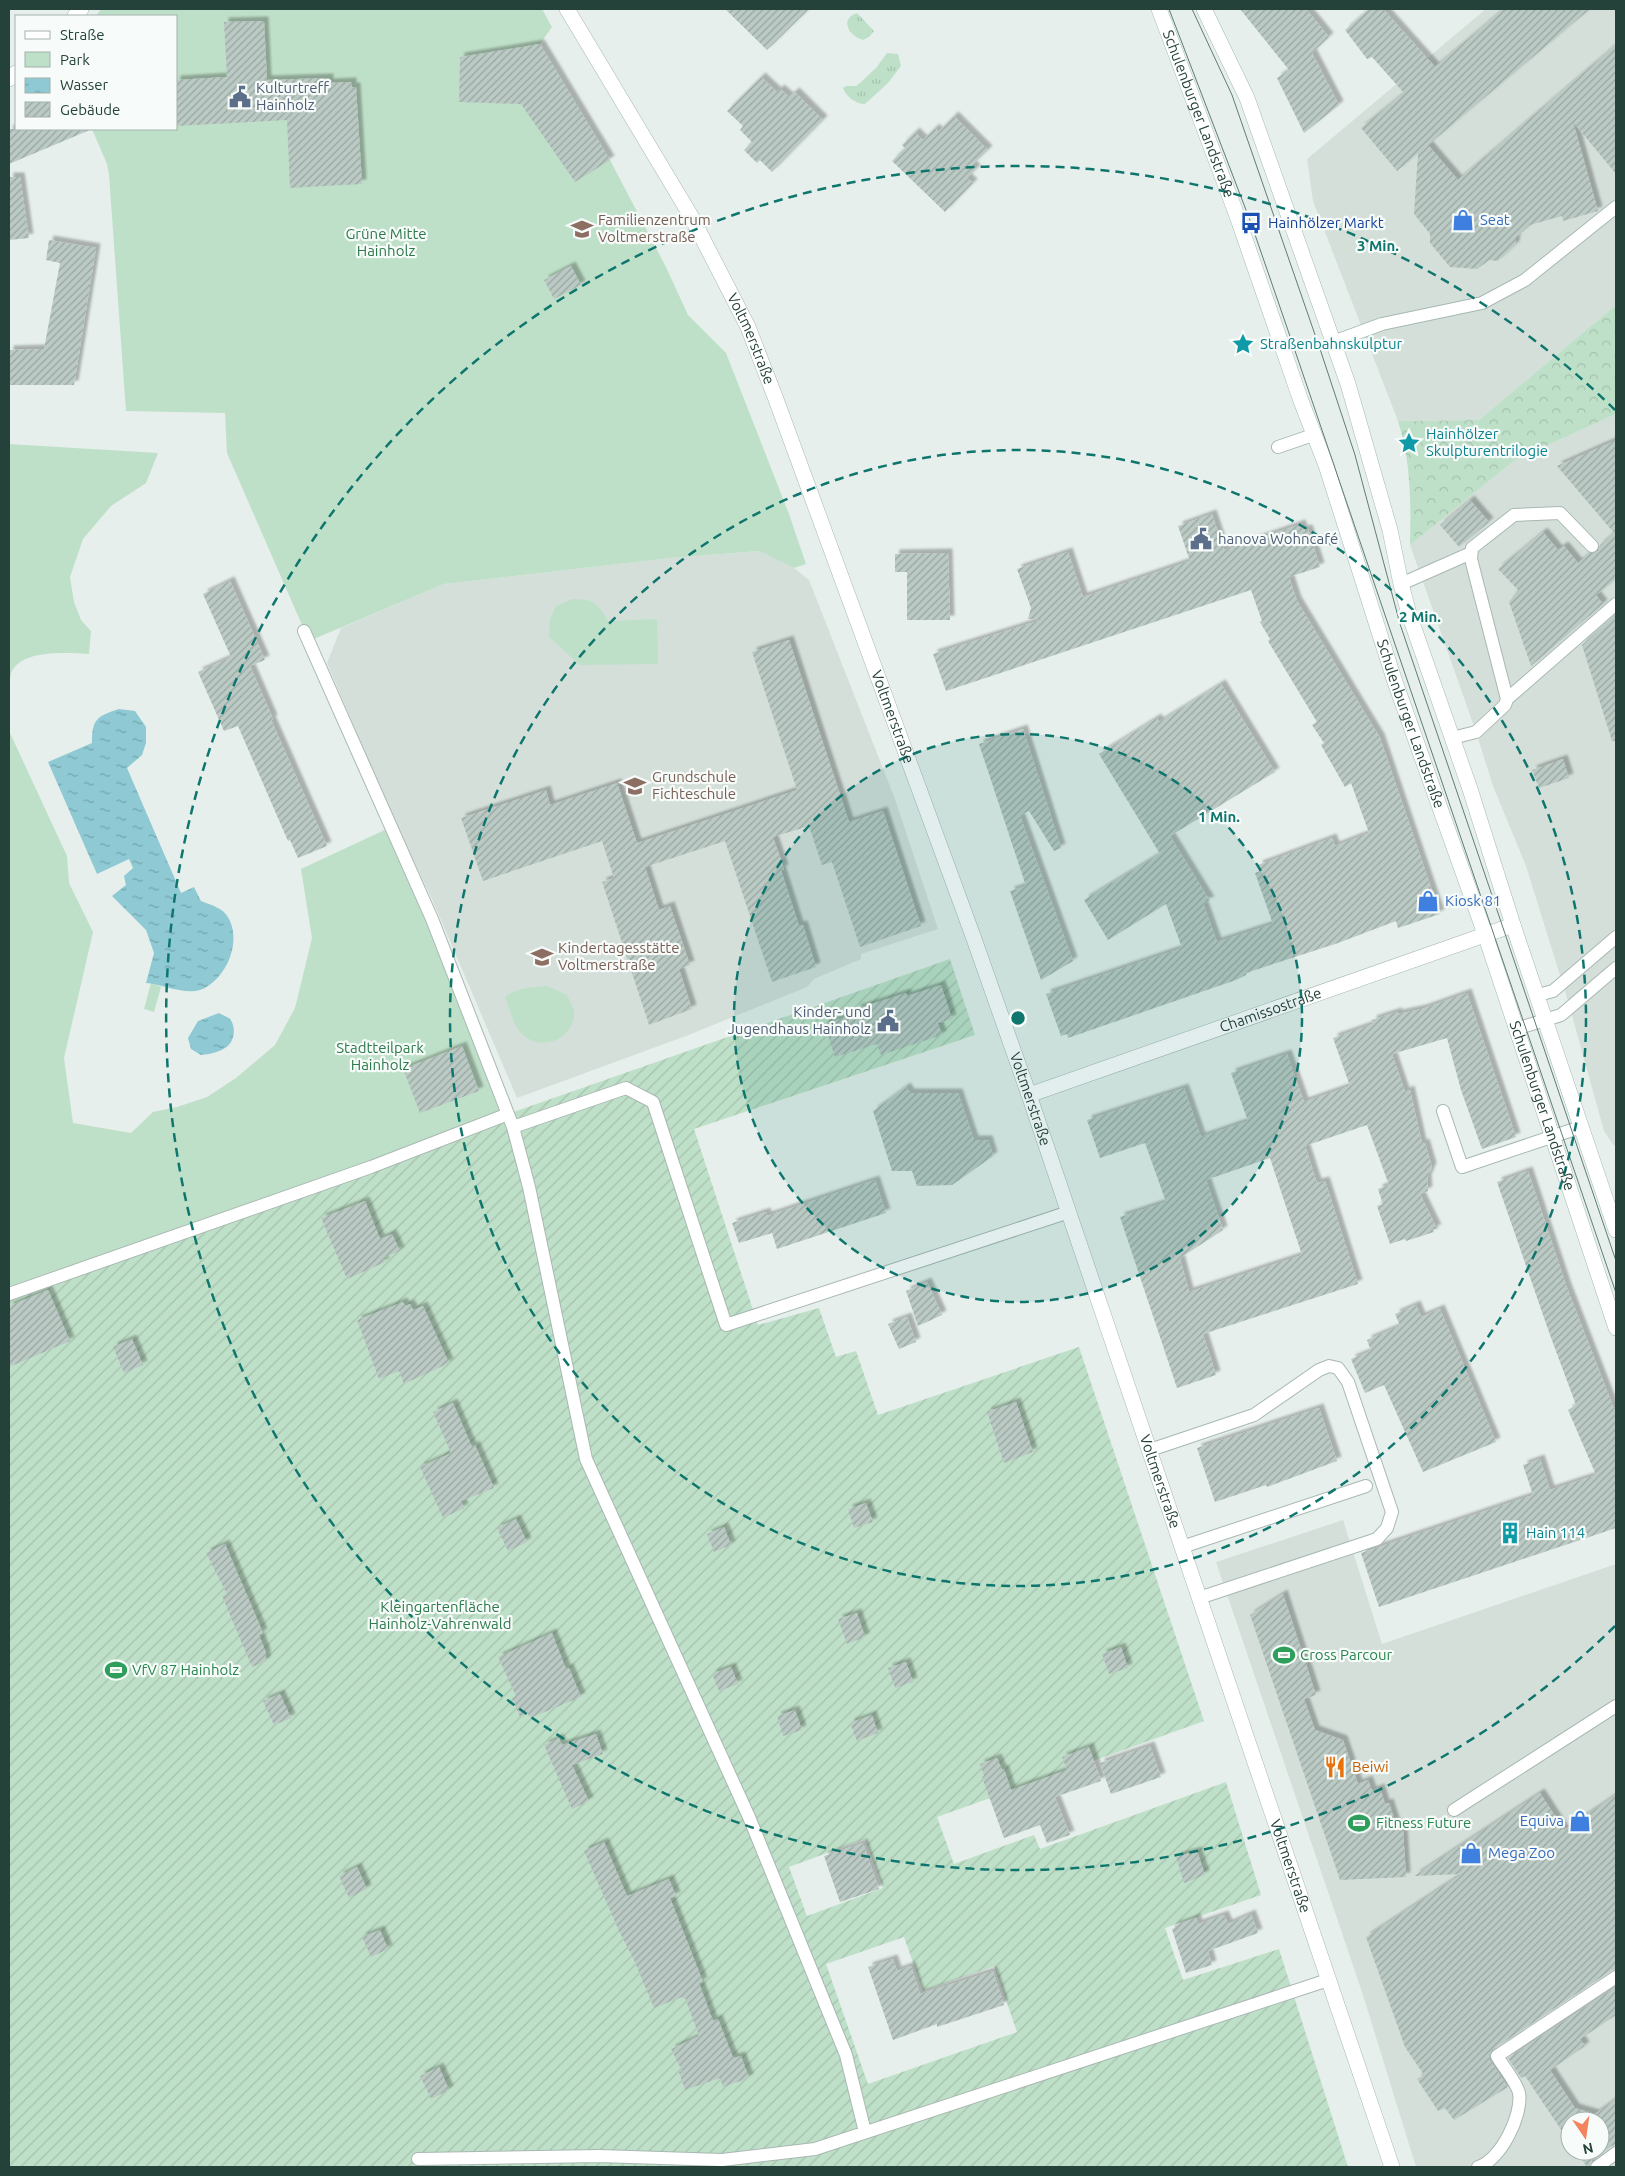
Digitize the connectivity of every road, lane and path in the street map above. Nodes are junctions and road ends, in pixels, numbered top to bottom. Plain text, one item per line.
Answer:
1 (567, 9) edge
2 (1159, 9) edge
3 (1204, 9) edge
4 (1616, 207) edge
5 (1333, 342) junction
6 (1314, 435) junction
7 (1278, 447) dead end
8 (1592, 546) dead end
9 (1471, 553) junction
10 (1401, 584) junction
11 (1616, 604) edge
12 (304, 631) dead end
13 (1507, 699) junction
14 (1452, 738) junction
15 (1513, 925) junction
16 (1485, 934) junction
17 (1616, 937) edge
18 (1616, 968) edge
19 (1538, 995) junction
20 (1546, 1020) junction
21 (1516, 1029) junction
22 (1029, 1095) junction
23 (1443, 1111) dead end
24 (508, 1114) junction
25 (1581, 1126) junction
26 (514, 1127) junction
27 (1552, 1136) junction
28 (1069, 1212) junction
29 (1616, 1230) edge
30 (9, 1294) edge
31 (1616, 1328) edge
32 (1150, 1450) junction
33 (1366, 1486) dead end
34 (1182, 1547) junction
35 (1198, 1598) junction
36 (1616, 1706) edge
37 (1454, 1810) dead end
38 (1616, 1977) edge
39 (1328, 1980) junction
40 (865, 2132) junction
41 (1616, 2153) edge
42 (418, 2159) dead end
43 (1392, 2167) edge
44 (1478, 2167) edge
45 (1597, 2167) edge

1 - 22 street, Voltmerstraße
2 - 6 street, Schulenburger Landstraße
3 - 5 street, Schulenburger Landstraße
4 - 5 lane
5 - 10 street, Schulenburger Landstraße
6 - 7 lane
6 - 16 street, Schulenburger Landstraße
8 - 9 lane
9 - 10 lane
9 - 13 lane
10 - 14 street, Schulenburger Landstraße
11 - 13 lane
12 - 24 lane
13 - 14 lane
14 - 15 street, Schulenburger Landstraße
15 - 16 street, Chamissostraße
15 - 19 street, Schulenburger Landstraße
16 - 21 street, Schulenburger Landstraße
16 - 22 street, Chamissostraße
17 - 19 lane
18 - 20 lane
19 - 20 street, Schulenburger Landstraße
20 - 21 lane
20 - 25 street, Schulenburger Landstraße
21 - 27 street, Schulenburger Landstraße
22 - 28 street, Voltmerstraße
23 - 27 lane
24 - 26 lane
24 - 30 lane
25 - 27 lane
25 - 29 street, Schulenburger Landstraße
26 - 28 lane
26 - 40 lane
27 - 31 street, Schulenburger Landstraße
28 - 32 street, Voltmerstraße
32 - 34 street, Voltmerstraße
32 - 35 lane
33 - 34 lane
34 - 35 street, Voltmerstraße
35 - 39 street, Voltmerstraße
36 - 37 lane
38 - 44 lane
39 - 40 lane
39 - 43 street, Voltmerstraße
40 - 42 lane
41 - 45 lane

